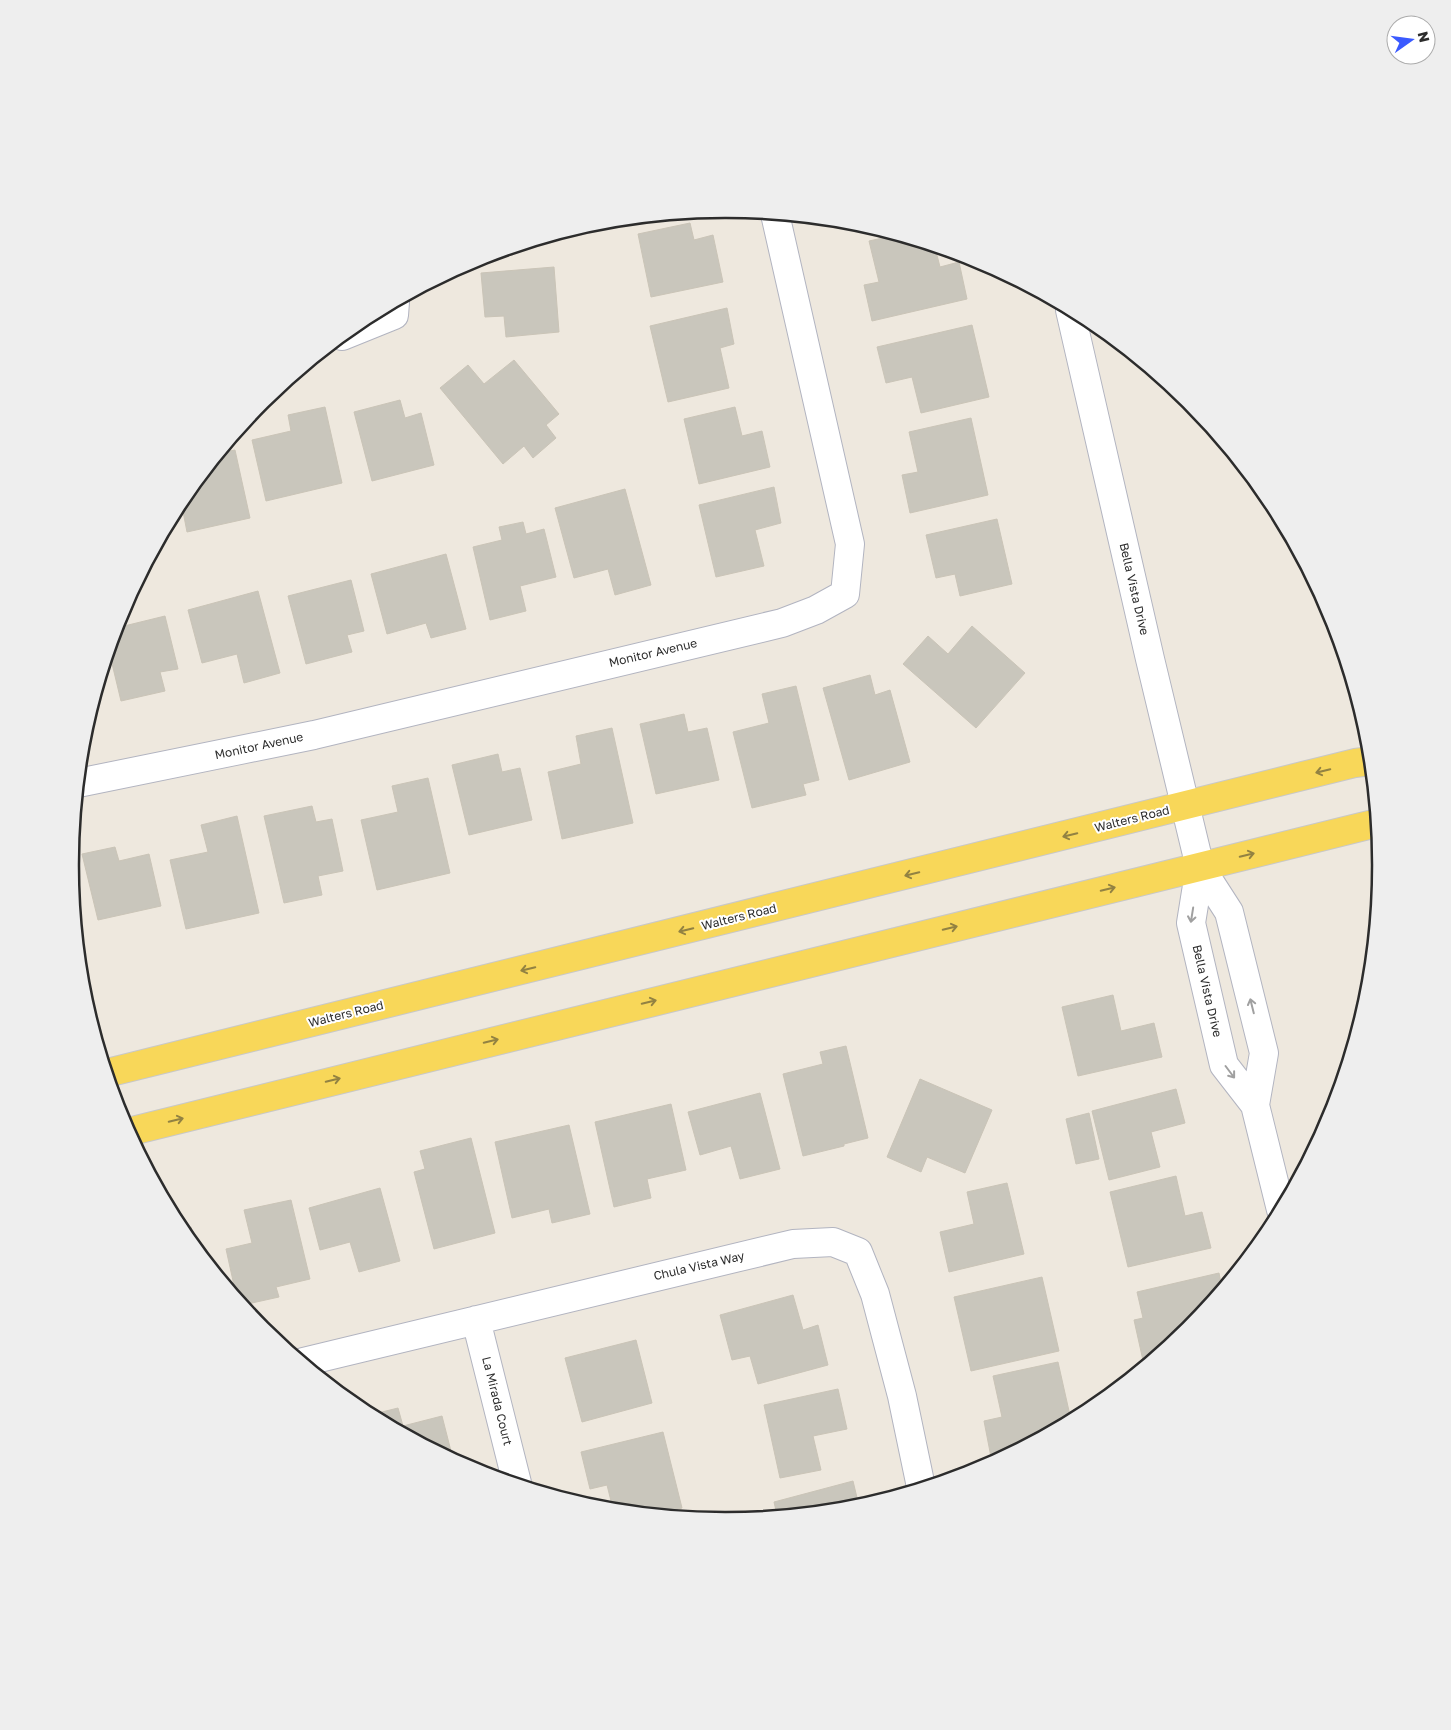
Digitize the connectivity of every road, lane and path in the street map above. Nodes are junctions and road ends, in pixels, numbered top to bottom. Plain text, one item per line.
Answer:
1 (777, 221) edge
2 (394, 310) edge
3 (1072, 319) edge
4 (369, 325) edge
5 (1364, 762) edge
6 (84, 782) edge
7 (1185, 806) junction
8 (1371, 825) edge
9 (1200, 867) junction
10 (113, 1072) edge
11 (1255, 1105) junction
12 (136, 1130) edge
13 (1278, 1200) edge
14 (476, 1320) junction
15 (310, 1360) edge
16 (515, 1476) edge
17 (920, 1481) edge

1 - 6 street, Monitor Avenue
2 - 4 street
3 - 7 street, Bella Vista Drive
5 -> 7 main road, Walters Road
7 - 9 street, Bella Vista Drive
7 -> 10 main road, Walters Road
9 -> 8 main road
11 -> 9 street, Bella Vista Drive
9 -> 11 street, Bella Vista Drive
12 -> 9 main road
11 - 13 street, Bella Vista Drive
14 - 15 street, Chula Vista Way
14 - 16 street, La Mirada Court
14 - 17 street, Chula Vista Way

